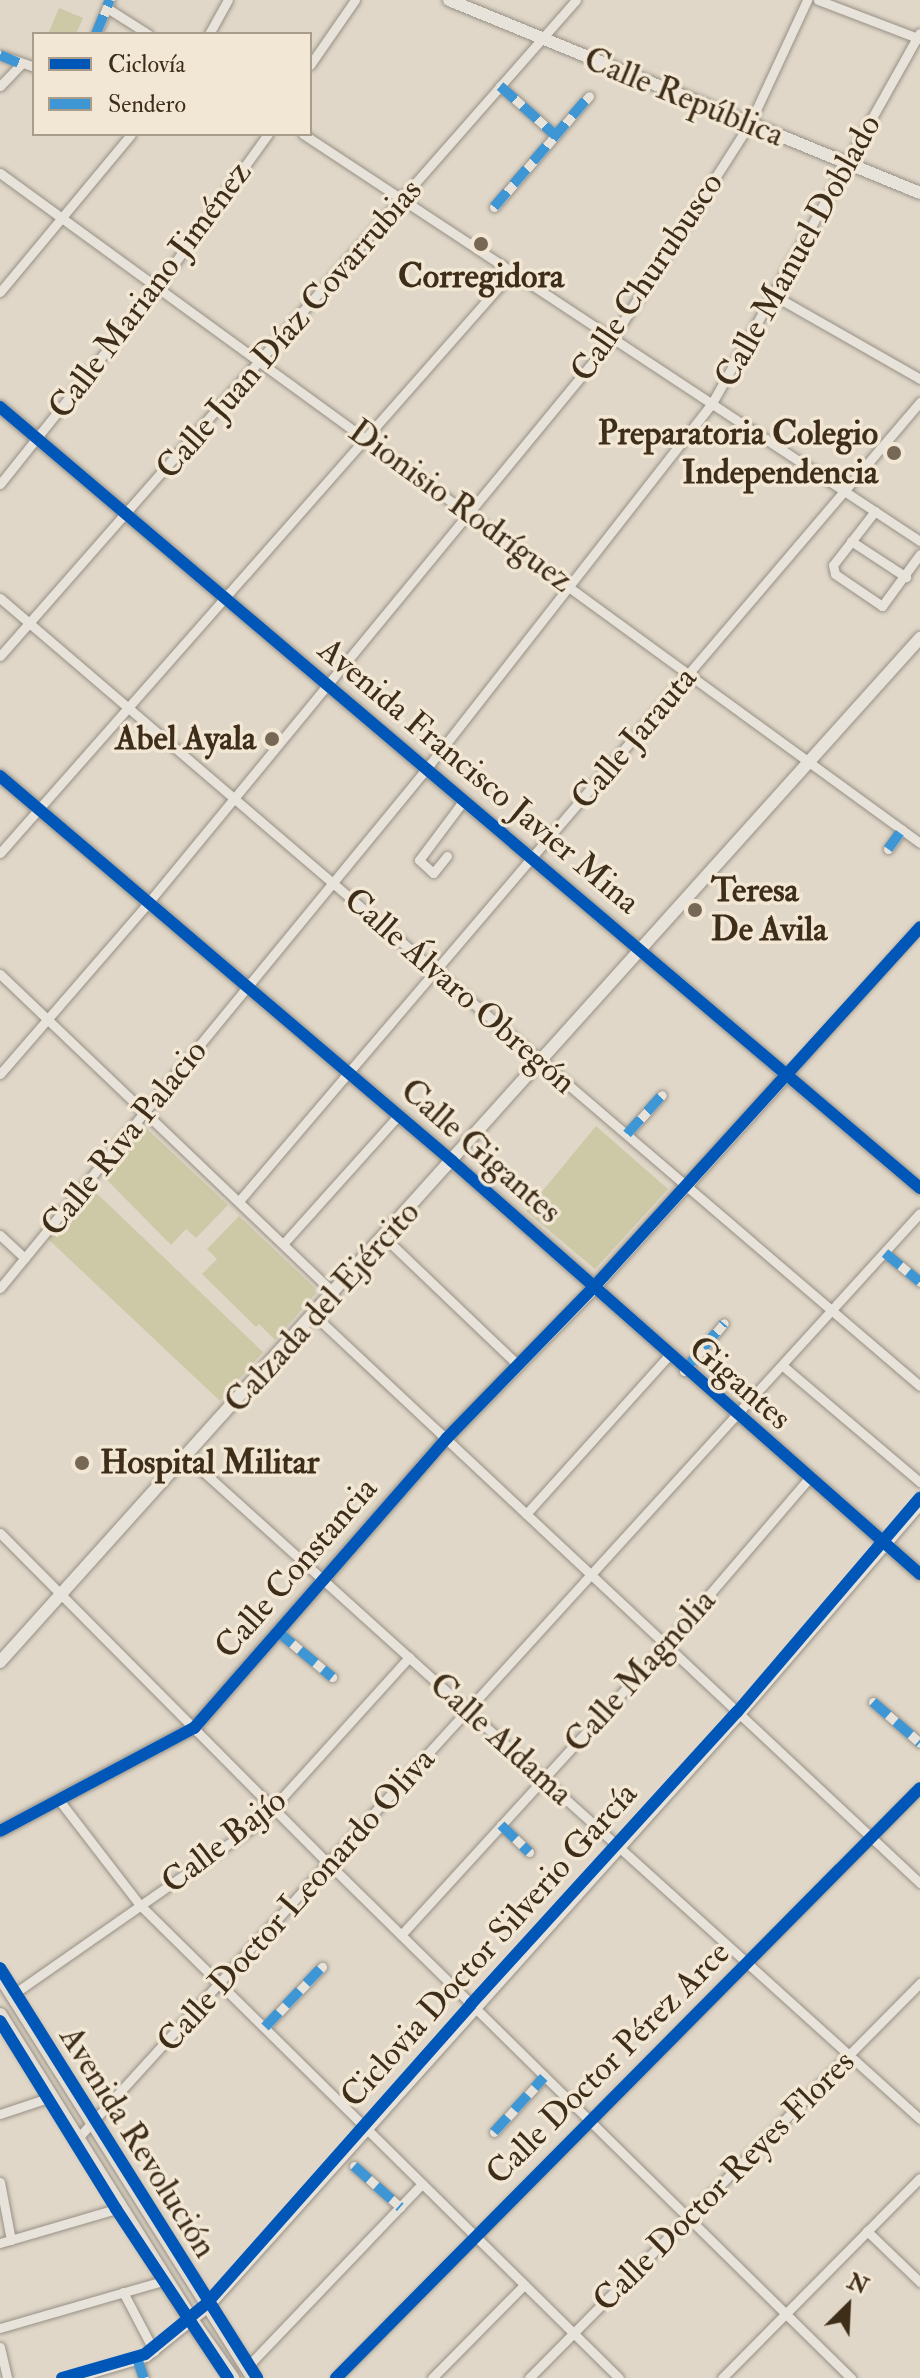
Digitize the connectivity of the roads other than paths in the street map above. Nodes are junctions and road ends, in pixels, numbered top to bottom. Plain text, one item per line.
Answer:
1 (228, 0) edge
2 (355, 0) edge
3 (449, 0) edge
4 (576, 0) edge
5 (807, 0) edge
6 (818, 0) edge
7 (850, 0) edge
8 (108, 4) edge
9 (846, 11) junction
10 (97, 32) edge
11 (145, 32) edge
12 (210, 32) edge
13 (919, 36) edge
14 (541, 40) junction
15 (0, 55) edge
16 (312, 62) edge
17 (21, 64) junction
18 (32, 67) edge
19 (0, 86) edge
20 (500, 86) junction
21 (589, 96) dead end
22 (750, 123) junction
23 (555, 135) junction
24 (129, 136) edge
25 (267, 136) edge
26 (306, 136) edge
27 (847, 163) junction
28 (0, 173) edge
29 (920, 193) edge
30 (402, 199) junction
31 (494, 207) dead end
32 (62, 217) junction
33 (511, 273) junction
34 (158, 286) junction
35 (0, 292) edge
36 (773, 295) junction
37 (612, 339) junction
38 (261, 361) junction
39 (920, 379) edge
40 (920, 402) edge
41 (712, 403) junction
42 (0, 407) edge
43 (36, 438) junction
44 (368, 438) junction
45 (0, 484) edge
46 (844, 490) junction
47 (468, 510) junction
48 (875, 511) junction
49 (127, 515) junction
50 (851, 541) junction
51 (920, 541) edge
52 (920, 554) edge
53 (906, 577) junction
54 (570, 585) junction
55 (225, 597) junction
56 (0, 598) edge
57 (30, 623) junction
58 (920, 638) edge
59 (0, 656) edge
60 (689, 673) junction
61 (328, 685) junction
62 (129, 708) junction
63 (809, 761) junction
64 (427, 768) junction
65 (0, 776) edge
66 (235, 799) junction
67 (464, 800) junction
68 (39, 808) junction
69 (902, 830) junction
70 (920, 843) edge
71 (888, 849) dead end
72 (0, 853) edge
73 (447, 856) dead end
74 (532, 858) junction
75 (333, 883) junction
76 (148, 903) junction
77 (920, 927) edge
78 (642, 950) junction
79 (436, 970) junction
80 (0, 974) edge
81 (247, 988) junction
82 (49, 1021) junction
83 (542, 1061) junction
84 (347, 1073) junction
85 (0, 1074) edge
86 (787, 1075) junction
87 (662, 1095) dead end
88 (145, 1113) junction
89 (398, 1116) junction
90 (627, 1134) junction
91 (452, 1161) junction
92 (688, 1185) junction
93 (920, 1188) edge
94 (239, 1201) junction
95 (920, 1213) edge
96 (0, 1235) edge
97 (384, 1237) junction
98 (283, 1244) junction
99 (885, 1253) junction
100 (25, 1258) junction
101 (920, 1282) edge
102 (0, 1288) edge
103 (593, 1288) junction
104 (334, 1293) junction
105 (833, 1310) junction
106 (314, 1315) junction
107 (724, 1323) dead end
108 (671, 1353) junction
109 (518, 1365) junction
110 (783, 1366) junction
111 (686, 1369) junction
112 (920, 1386) edge
113 (740, 1412) junction
114 (447, 1438) junction
115 (187, 1457) junction
116 (811, 1476) junction
117 (920, 1482) edge
118 (920, 1505) edge
119 (526, 1514) junction
120 (0, 1533) edge
121 (886, 1544) junction
122 (920, 1574) edge
123 (592, 1575) junction
124 (325, 1578) junction
125 (60, 1596) junction
126 (277, 1631) junction
127 (666, 1645) junction
128 (409, 1657) junction
129 (0, 1662) edge
130 (332, 1677) dead end
131 (873, 1702) dead end
132 (468, 1711) junction
133 (740, 1714) junction
134 (194, 1728) junction
135 (920, 1743) edge
136 (543, 1779) junction
137 (920, 1788) edge
138 (59, 1800) junction
139 (274, 1808) junction
140 (501, 1825) junction
141 (0, 1831) edge
142 (871, 1837) junction
143 (621, 1847) junction
144 (529, 1852) dead end
145 (329, 1864) junction
146 (920, 1883) edge
147 (140, 1905) junction
148 (401, 1935) junction
149 (746, 1962) junction
150 (322, 1967) dead end
151 (0, 1975) edge
152 (221, 1983) junction
153 (920, 1983) edge
154 (12, 1995) junction
155 (475, 2008) junction
156 (0, 2015) edge
157 (265, 2027) junction
158 (850, 2055) junction
159 (544, 2077) junction
160 (51, 2097) junction
161 (0, 2114) edge
162 (920, 2119) edge
163 (590, 2121) junction
164 (93, 2123) junction
165 (367, 2129) junction
166 (494, 2132) dead end
167 (77, 2139) junction
168 (354, 2166) dead end
169 (920, 2178) edge
170 (0, 2182) edge
171 (422, 2184) junction
172 (400, 2207) junction
173 (120, 2208) junction
174 (687, 2217) junction
175 (867, 2231) junction
176 (475, 2238) junction
177 (11, 2240) junction
178 (0, 2243) edge
179 (166, 2280) junction
180 (920, 2282) edge
181 (524, 2285) junction
182 (123, 2292) junction
183 (208, 2307) junction
184 (786, 2314) junction
185 (192, 2321) junction
186 (0, 2328) edge
187 (573, 2333) junction
188 (0, 2347) edge
189 (154, 2351) junction
190 (138, 2361) junction
191 (4, 2373) edge
192 (250, 2373) edge
193 (75, 2378) edge
194 (144, 2378) edge
195 (232, 2378) edge
196 (336, 2378) edge
197 (432, 2378) edge
198 (529, 2378) edge
199 (619, 2378) edge
200 (722, 2378) edge
201 (851, 2378) edge

1 - 12 street
2 - 16 street
3 - 14 main road, Calle República
4 - 14 street, Calle Juan Díaz Covarrubias
5 - 22 street, Calle Churubusco
6 - 9 street
7 - 9 street
8 - 10 street
8 - 11 street
9 - 13 street
13 - 27 street, Calle Manuel Doblado
14 - 20 street, Calle Juan Díaz Covarrubias
14 - 22 main road, Calle República
15 - 17 street
17 - 18 street
17 - 19 street
20 - 23 street
20 - 30 street, Calle Juan Díaz Covarrubias
21 - 23 street
22 - 27 main road, Calle República
22 - 37 street, Calle Churubusco
23 - 31 street
24 - 32 street
25 - 34 street, Calle Mariano Jiménez
26 - 30 street
27 - 29 main road, Calle República
27 - 36 street, Calle Manuel Doblado
28 - 32 street, Dionisio Rodríguez
30 - 33 street
30 - 38 street, Calle Juan Díaz Covarrubias
32 - 34 street, Dionisio Rodríguez
32 - 35 street
33 - 37 street
33 - 44 street
34 - 38 street, Dionisio Rodríguez
34 - 43 street, Calle Mariano Jiménez
36 - 39 street
36 - 41 street, Calle Manuel Doblado
37 - 41 street
37 - 47 street, Calle Churubusco
38 - 44 street, Dionisio Rodríguez
38 - 49 street, Calle Juan Díaz Covarrubias
40 - 46 street, Calle Jarauta
41 - 46 street
41 - 54 street, Calle Manuel Doblado
42 - 43 main road, Avenida Francisco Javier Mina
43 - 45 street, Calle Mariano Jiménez
43 - 49 main road, Avenida Francisco Javier Mina
44 - 47 street, Dionisio Rodríguez
44 - 55 street
46 - 48 street
46 - 60 street, Calle Jarauta
47 - 54 street, Dionisio Rodríguez
47 - 61 street, Calle Churubusco
48 - 50 street
48 - 51 street
49 - 55 main road, Avenida Francisco Javier Mina
49 - 57 street, Calle Juan Díaz Covarrubias
50 - 53 street
50 - 53 street
52 - 53 street
54 - 60 street, Dionisio Rodríguez
54 - 64 street, Calle Manuel Doblado
55 - 61 main road, Avenida Francisco Javier Mina
55 - 62 street
56 - 57 street, Calle Álvaro Obregón
57 - 59 street, Calle Juan Díaz Covarrubias
57 - 62 street, Calle Álvaro Obregón
58 - 63 main road, Calzada del Ejército
60 - 63 street, Dionisio Rodríguez
60 - 74 street, Calle Jarauta
61 - 64 main road, Avenida Francisco Javier Mina
61 - 66 street, Calle Churubusco
62 - 66 street, Calle Álvaro Obregón
62 - 68 street
63 - 69 street, Dionisio Rodríguez
63 - 78 main road, Calzada del Ejército
64 - 67 main road, Avenida Francisco Javier Mina
64 - 75 street, Calle Manuel Doblado
65 - 68 main road, Calle Gigantes
66 - 75 street, Calle Álvaro Obregón
66 - 76 street, Calle Churubusco
67 - 73 street
67 - 74 main road, Avenida Francisco Javier Mina
68 - 72 street
68 - 76 main road, Calle Gigantes
69 - 70 street, Dionisio Rodríguez
69 - 71 street
74 - 78 main road, Avenida Francisco Javier Mina
74 - 79 street, Calle Jarauta
75 - 79 street, Calle Álvaro Obregón
75 - 81 street, Calle Manuel Doblado
76 - 81 main road, Calle Gigantes
76 - 82 street, Calle Churubusco
77 - 86 street
78 - 83 main road, Calzada del Ejército
78 - 86 main road, Avenida Francisco Javier Mina
79 - 83 street, Calle Álvaro Obregón
79 - 84 street, Calle Jarauta
80 - 82 street
81 - 84 main road, Calle Gigantes
81 - 88 street, Calle Riva Palacio
82 - 85 street, Calle Churubusco
82 - 88 street
83 - 90 street, Calle Álvaro Obregón
83 - 91 main road, Calzada del Ejército
84 - 89 main road, Calle Gigantes
84 - 94 street, Calle Jarauta
86 - 92 main road, Calle Constancia
86 - 93 main road, Avenida Francisco Javier Mina
87 - 90 street
88 - 94 street
88 - 100 street, Calle Riva Palacio
89 - 91 main road, Calle Gigantes
89 - 98 street
90 - 92 street, Calle Álvaro Obregón
91 - 97 main road, Calzada del Ejército
91 - 103 main road, Calle Gigantes
92 - 103 main road, Calle Constancia
92 - 105 street, Calle Álvaro Obregón
94 - 98 street
95 - 99 street, Calle Doctor Leonardo Oliva
96 - 100 street
97 - 104 main road, Calzada del Ejército
97 - 109 street
98 - 104 street
99 - 101 street
99 - 105 street, Calle Doctor Leonardo Oliva
100 - 102 street, Calle Riva Palacio
103 - 108 main road, Calle Gigantes
103 - 109 main road, Calle Constancia
104 - 106 main road, Calzada del Ejército
105 - 110 street, Calle Doctor Leonardo Oliva
105 - 112 street, Calle Álvaro Obregón
106 - 114 street
106 - 115 main road, Calzada del Ejército
107 - 111 street
108 - 111 main road, Calle Gigantes
108 - 119 street
109 - 114 main road, Calle Constancia
110 - 113 street, Calle Doctor Leonardo Oliva
110 - 117 street
111 - 113 main road, Calle Gigantes
113 - 116 main road, Calle Gigantes
113 - 123 street, Calle Doctor Leonardo Oliva
114 - 119 street
114 - 124 main road, Calle Constancia
115 - 124 street, Calle Aldama
115 - 125 main road, Calzada del Ejército
116 - 121 main road, Calle Gigantes
116 - 127 street, Calle Magnolia
118 - 121 street
119 - 123 street
120 - 125 street
121 - 122 main road, Calle Gigantes
121 - 133 street
123 - 127 street
123 - 132 street, Calle Doctor Leonardo Oliva
124 - 126 main road, Calle Constancia
124 - 128 street, Calle Aldama
125 - 129 main road, Calzada del Ejército
125 - 134 street
126 - 130 street
126 - 134 main road, Calle Constancia
127 - 133 street
127 - 136 street, Calle Magnolia
128 - 132 street, Calle Aldama
128 - 139 street, Calle Bajío
131 - 135 street
132 - 136 street, Calle Aldama
132 - 145 street, Calle Doctor Leonardo Oliva
133 - 142 street
133 - 143 street
134 - 138 main road, Calle Constancia
134 - 139 street
136 - 140 street, Calle Magnolia
136 - 143 street, Calle Aldama
137 - 142 street, Calle Doctor Pérez Arce
138 - 141 main road, Calle Constancia
138 - 147 street
139 - 145 street
139 - 147 street, Calle Bajío
140 - 144 street
140 - 148 street, Calle Magnolia
142 - 146 street
142 - 149 street, Calle Doctor Pérez Arce
143 - 149 street, Calle Aldama
143 - 155 street
145 - 148 street
145 - 152 street, Calle Doctor Leonardo Oliva
147 - 152 street
147 - 154 street, Calle Bajío
148 - 155 street
149 - 158 street, Calle Aldama
149 - 163 street, Calle Doctor Pérez Arce
150 - 157 street
151 - 154 main road, Avenida Revolución
152 - 157 street
152 - 164 street, Calle Doctor Leonardo Oliva
153 - 158 street, Calle Doctor Reyes Flores
154 - 164 main road, Avenida Revolución
155 - 159 street
155 - 165 street
156 - 160 main road, Avenida Revolución
157 - 165 street
158 - 162 street, Calle Aldama
158 - 174 street, Calle Doctor Reyes Flores
159 - 163 street
159 - 166 street
160 - 161 street
160 - 167 main road, Avenida Revolución
163 - 174 street
163 - 176 street, Calle Doctor Pérez Arce
164 - 167 street, Calle Doctor Leonardo Oliva
164 - 183 main road, Avenida Revolución
165 - 171 street
165 - 183 street
167 - 173 main road, Avenida Revolución
168 - 172 street
169 - 175 street
170 - 177 street
171 - 172 street
171 - 176 street
172 - 192 street
173 - 177 street
173 - 179 main road, Avenida Revolución
174 - 184 street
174 - 187 street, Calle Doctor Reyes Flores
175 - 180 street
175 - 184 street
176 - 181 street
176 - 196 street, Calle Doctor Pérez Arce
177 - 178 street
179 - 182 street
179 - 185 main road, Avenida Revolución
181 - 187 street
181 - 197 street
182 - 186 street
182 - 189 street
183 - 185 street
183 - 192 main road, Avenida Revolución
184 - 200 street
184 - 201 street
185 - 189 street
185 - 195 main road, Avenida Revolución
187 - 198 street, Calle Doctor Reyes Flores
187 - 199 street
188 - 191 street
189 - 190 street
190 - 193 street
190 - 194 street

